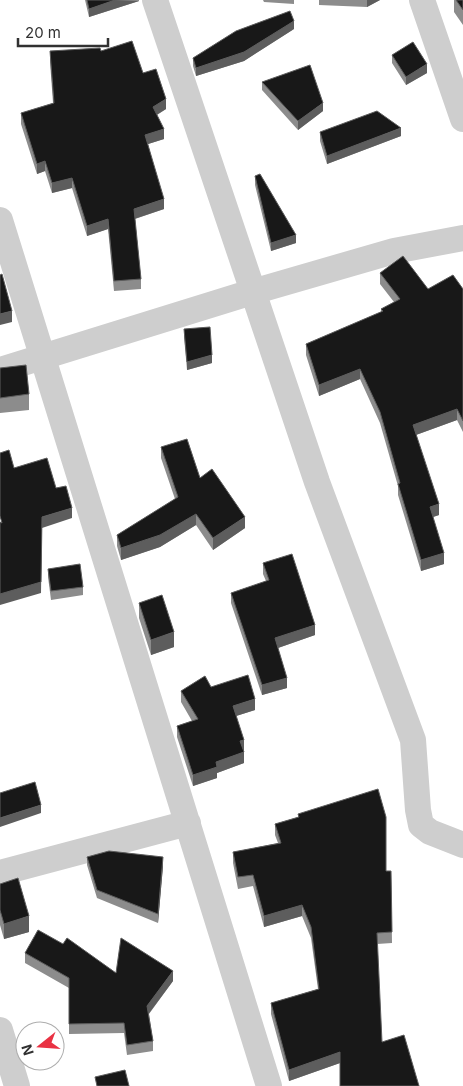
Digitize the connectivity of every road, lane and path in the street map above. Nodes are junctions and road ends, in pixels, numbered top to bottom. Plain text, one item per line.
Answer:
1 (155, 0) edge
2 (422, 0) edge
3 (463, 119) edge
4 (0, 220) edge
5 (463, 238) edge
6 (252, 292) junction
7 (44, 358) junction
8 (0, 370) edge
9 (188, 823) junction
10 (463, 845) edge
11 (0, 873) edge
12 (0, 1030) edge
13 (17, 1086) edge
14 (270, 1086) edge

1 - 6 street
2 - 3 street
4 - 7 street
5 - 6 street
6 - 7 street
6 - 10 street
7 - 8 street
7 - 9 street
9 - 11 street
9 - 14 street
12 - 13 street

